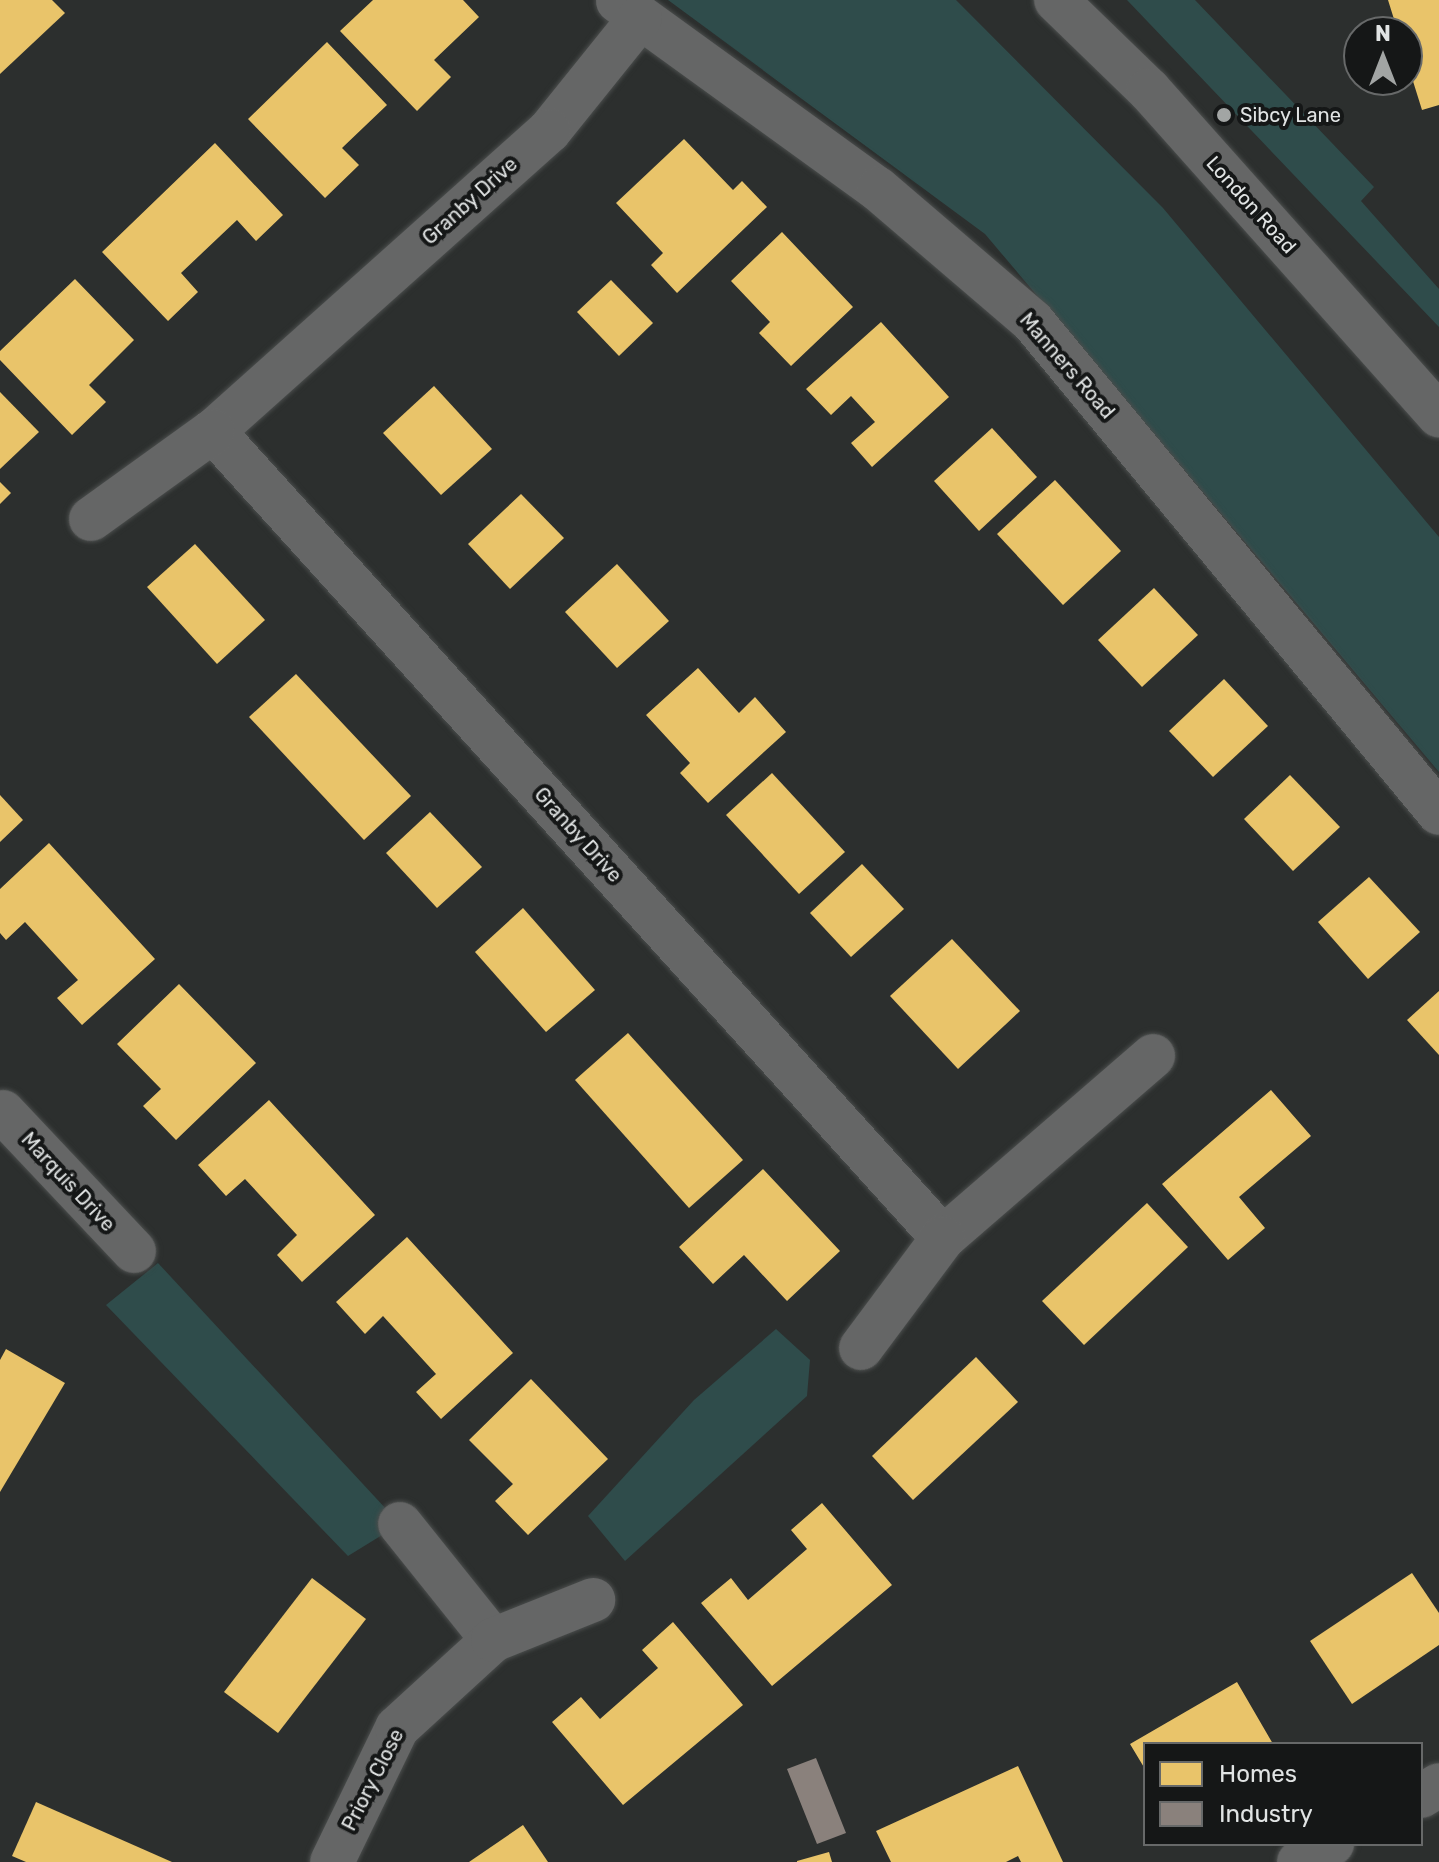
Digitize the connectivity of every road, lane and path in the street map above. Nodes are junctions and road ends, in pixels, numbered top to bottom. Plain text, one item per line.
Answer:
1 (1056, 0) edge
2 (628, 9) edge
3 (1439, 416) edge
4 (213, 431) junction
5 (91, 519) dead end
6 (1439, 813) edge
7 (1153, 1056) dead end
8 (1, 1113) edge
9 (943, 1238) junction
10 (134, 1251) dead end
11 (861, 1348) dead end
12 (400, 1524) dead end
13 (593, 1600) dead end
14 (493, 1640) junction
15 (1328, 1846) edge
16 (332, 1862) edge
17 (1299, 1862) edge

1 - 3 street, London Road
2 - 4 street, Granby Drive
2 - 6 street, Manners Road
4 - 5 street, Granby Drive
4 - 9 street, Granby Drive
7 - 9 street
8 - 10 street, Marquis Drive
9 - 11 street
12 - 14 street
13 - 14 street, Priory Close
14 - 16 street, Priory Close
15 - 17 street

